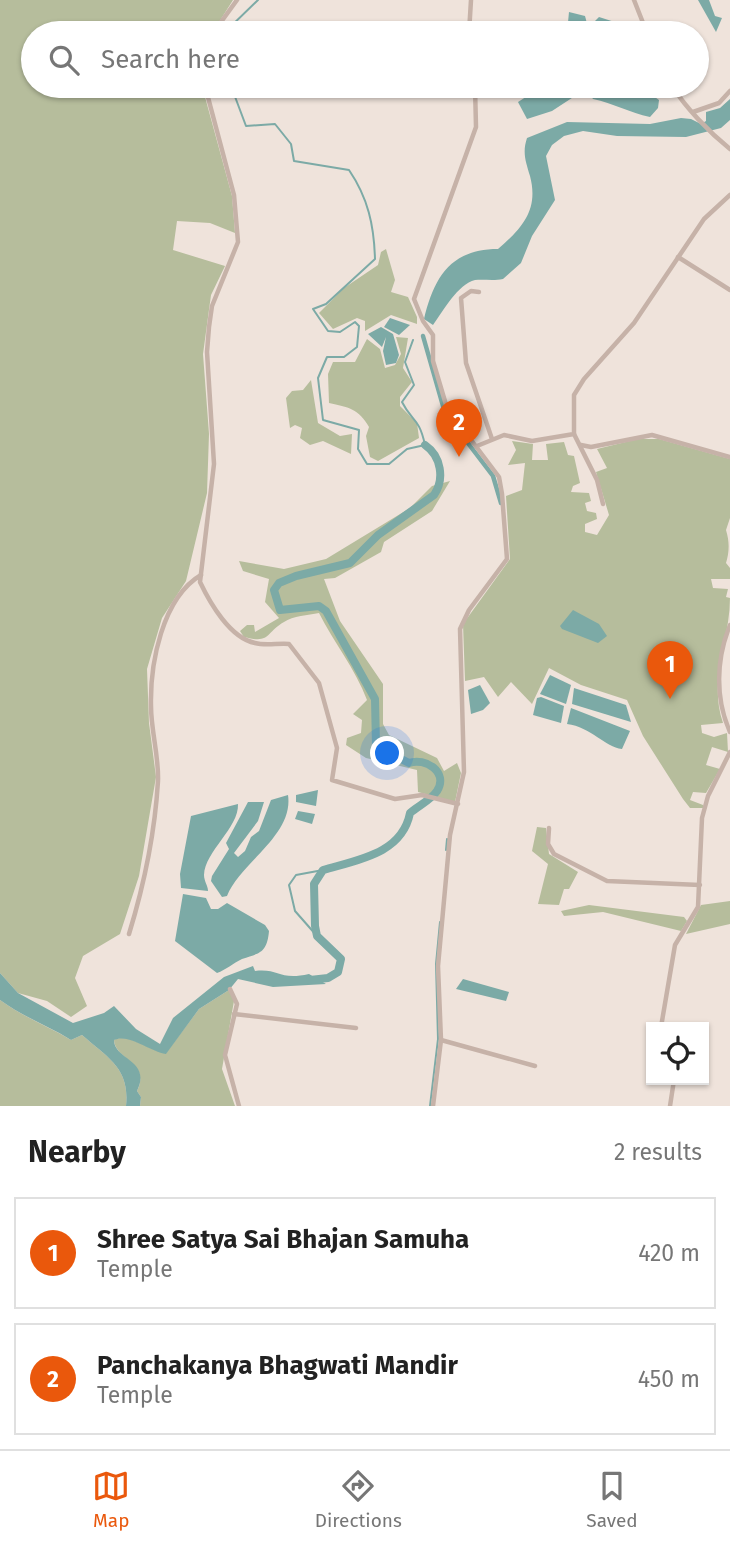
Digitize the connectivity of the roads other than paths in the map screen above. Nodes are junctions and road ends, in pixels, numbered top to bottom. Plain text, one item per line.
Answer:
1 (237, 0) edge
2 (471, 0) edge
3 (634, 0) edge
4 (222, 21) edge
5 (470, 21) edge
6 (642, 21) edge
7 (730, 91) edge
8 (208, 98) edge
9 (475, 98) edge
10 (679, 98) edge
11 (692, 112) junction
12 (730, 149) edge
13 (730, 195) edge
14 (678, 257) junction
15 (730, 290) edge
16 (479, 292) dead end
17 (574, 435) junction
18 (492, 439) junction
19 (581, 445) junction
20 (477, 446) junction
21 (730, 457) edge
22 (603, 504) dead end
23 (201, 575) junction
24 (730, 625) edge
25 (730, 732) edge
26 (730, 752) edge
27 (458, 804) junction
28 (548, 828) dead end
29 (700, 885) junction
30 (129, 933) dead end
31 (230, 989) dead end
32 (234, 1014) junction
33 (662, 1022) edge
34 (356, 1028) dead end
35 (441, 1040) junction
36 (535, 1066) dead end
37 (673, 1085) edge
38 (239, 1106) edge
39 (433, 1106) edge
40 (670, 1106) edge

1 - 4 street
2 - 5 street
3 - 6 street
7 - 11 street
8 - 23 street
9 - 20 street
10 - 11 street
11 - 12 street
13 - 14 street
14 - 15 street
14 - 17 street
16 - 18 street
17 - 18 street
17 - 19 street
18 - 20 street
19 - 21 street
19 - 22 street
20 - 27 street
23 - 27 street
23 - 30 street
24 - 25 street
26 - 29 street
27 - 35 street
28 - 29 street
29 - 33 street
31 - 32 street
32 - 34 street
32 - 38 street
35 - 36 street
35 - 39 street
37 - 40 street

